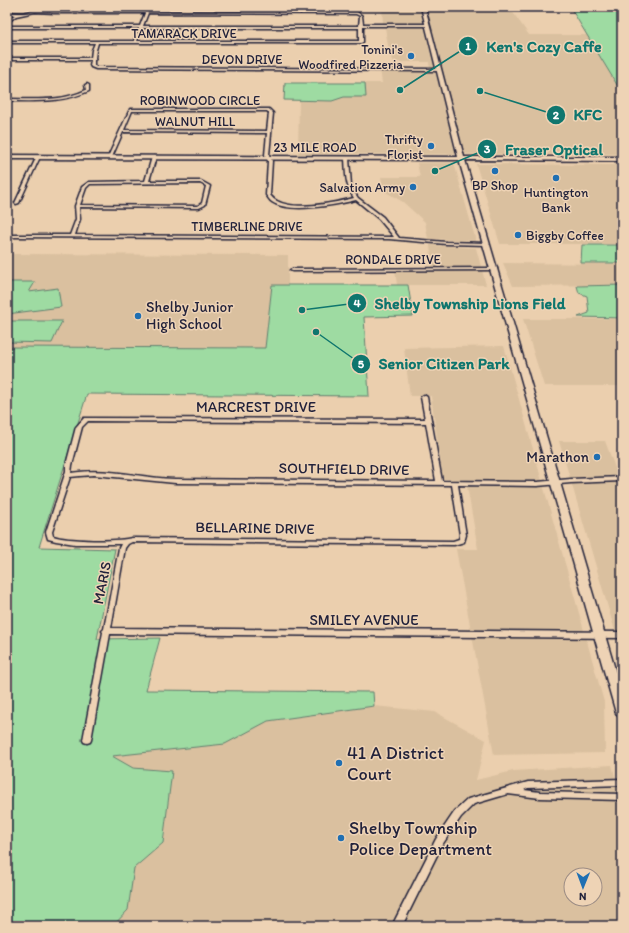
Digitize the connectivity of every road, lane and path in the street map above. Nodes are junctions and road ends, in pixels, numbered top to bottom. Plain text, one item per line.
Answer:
1 (42, 7) edge
2 (322, 7) edge
3 (423, 7) edge
4 (36, 11) junction
5 (7, 13) edge
6 (147, 13) junction
7 (322, 13) junction
8 (17, 14) junction
9 (7, 22) edge
10 (427, 25) junction
11 (361, 26) junction
12 (7, 27) edge
13 (141, 27) junction
14 (7, 42) edge
15 (97, 42) junction
16 (135, 42) junction
17 (7, 59) edge
18 (94, 59) junction
19 (438, 70) junction
20 (87, 85) dead end
21 (7, 100) edge
22 (121, 131) junction
23 (268, 132) junction
24 (7, 157) edge
25 (38, 157) junction
26 (110, 157) junction
27 (154, 157) junction
28 (268, 158) junction
29 (347, 158) junction
30 (462, 159) junction
31 (622, 159) edge
32 (147, 182) junction
33 (357, 199) junction
34 (17, 203) dead end
35 (77, 206) junction
36 (7, 236) edge
37 (72, 236) junction
38 (397, 238) junction
39 (487, 244) junction
40 (495, 269) junction
41 (292, 270) dead end
42 (424, 397) dead end
43 (427, 421) junction
44 (67, 476) junction
45 (622, 479) edge
46 (438, 483) junction
47 (554, 483) junction
48 (455, 484) junction
49 (126, 542) junction
50 (106, 631) junction
51 (600, 635) junction
52 (622, 636) edge
53 (622, 713) edge
54 (87, 740) dead end
55 (622, 782) edge
56 (506, 791) junction
57 (622, 797) edge
58 (396, 926) edge

1 - 4 street
2 - 7 street
3 - 10 main road
4 - 6 street
4 - 8 street
5 - 8 street
6 - 7 street
6 - 13 street
7 - 11 street
8 - 9 street
10 - 11 street
10 - 19 main road
11 - 13 street
11 - 16 street, TAMARACK DRIVE
12 - 13 street
13 - 16 street
14 - 15 street, TAMARACK DRIVE
15 - 16 street, TAMARACK DRIVE
15 - 18 street
17 - 18 street
18 - 19 street, DEVON DRIVE
19 - 30 main road
20 - 21 street
22 - 23 street, WALNUT HILL
22 - 23 street, ROBINWOOD CIRCLE
22 - 26 street
23 - 28 street
24 - 25 main road, 23 MILE ROAD
25 - 26 main road, 23 MILE ROAD
25 - 34 street
26 - 27 main road, 23 MILE ROAD
27 - 28 main road, 23 MILE ROAD
27 - 32 street
28 - 29 main road, 23 MILE ROAD
28 - 33 street
29 - 30 main road, 23 MILE ROAD
29 - 33 street
30 - 31 main road, 23 MILE ROAD
30 - 39 main road
32 - 35 street
32 - 35 street
33 - 38 street
35 - 37 street
36 - 37 street, TIMBERLINE DRIVE
37 - 38 street, TIMBERLINE DRIVE
38 - 39 street, TIMBERLINE DRIVE
39 - 40 main road
40 - 41 street, RONDALE DRIVE
40 - 47 main road
42 - 43 street
43 - 44 street, MARCREST DRIVE
43 - 46 street
44 - 46 street, SOUTHFIELD DRIVE
44 - 49 street, BELLARINE DRIVE
45 - 47 street, SOUTHFIELD DRIVE
46 - 48 street, SOUTHFIELD DRIVE
47 - 48 street, SOUTHFIELD DRIVE
47 - 51 main road
48 - 49 street, BELLARINE DRIVE
49 - 50 street, MARIS
50 - 51 street, SMILEY AVENUE
50 - 54 street, MARIS
51 - 52 street, SMILEY AVENUE
51 - 53 main road
55 - 56 street
56 - 57 street
56 - 58 street

